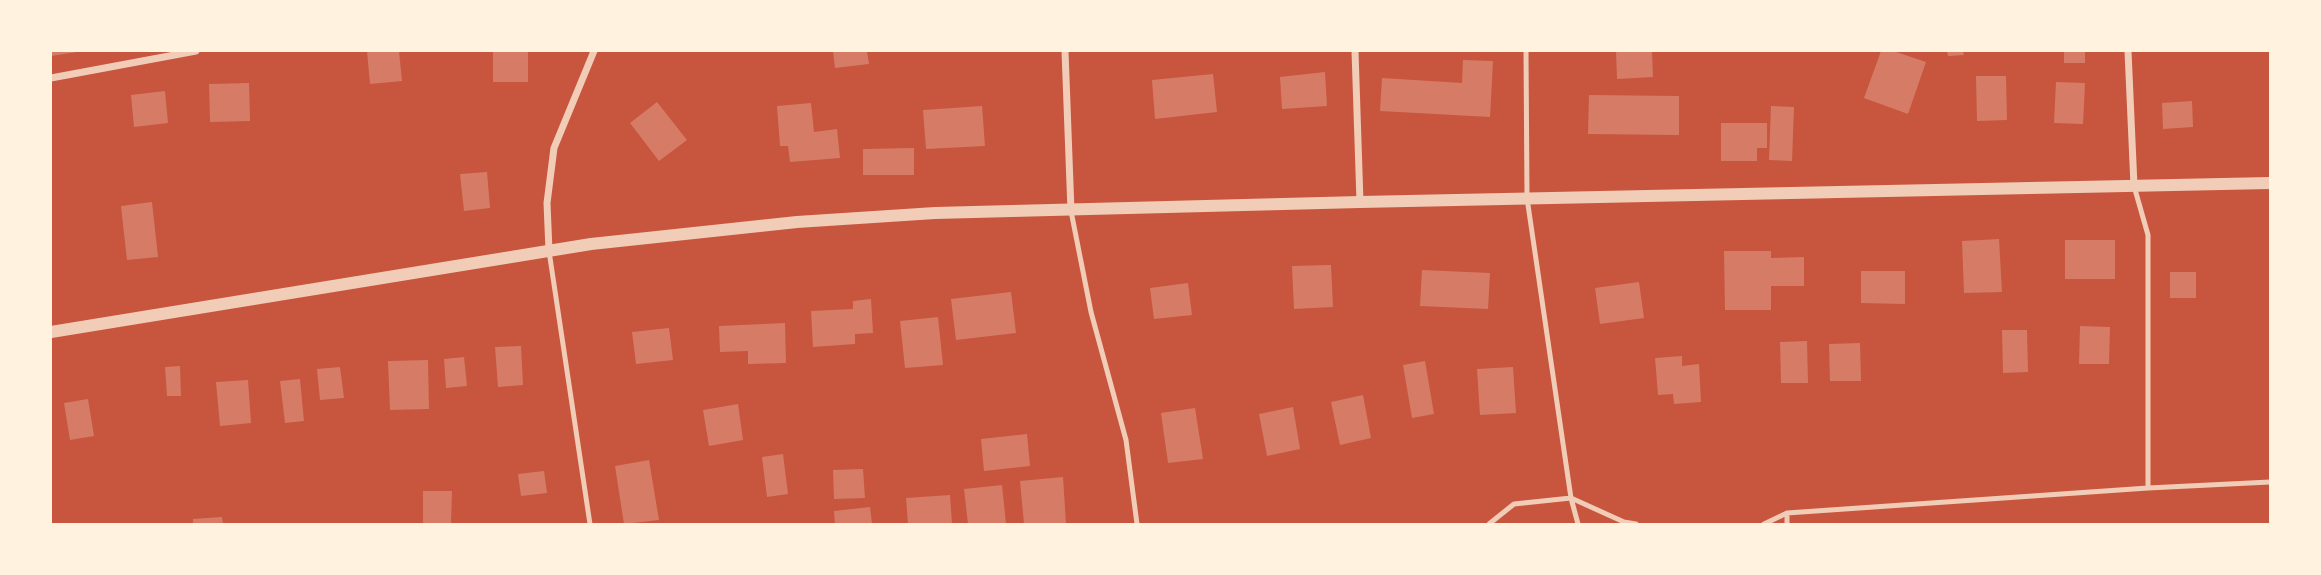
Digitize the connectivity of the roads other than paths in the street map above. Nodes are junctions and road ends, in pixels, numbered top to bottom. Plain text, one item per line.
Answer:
1 (196, 51) edge
2 (594, 51) edge
3 (1065, 51) edge
4 (1355, 51) edge
5 (1526, 51) edge
6 (2128, 51) edge
7 (51, 78) edge
8 (2270, 183) edge
9 (2134, 186) junction
10 (1527, 198) junction
11 (1360, 202) junction
12 (1071, 211) junction
13 (549, 251) junction
14 (51, 331) edge
15 (2270, 482) edge
16 (2148, 488) junction
17 (1571, 498) junction
18 (1787, 513) junction
19 (590, 524) edge
20 (1137, 524) edge
21 (1489, 524) edge
22 (1578, 524) edge
23 (1636, 524) edge
24 (1764, 524) edge
25 (1787, 524) edge

1 - 7 street
2 - 13 street
3 - 12 street
4 - 11 street
5 - 10 lane
6 - 9 street
8 - 9 street
9 - 10 street
9 - 16 lane
10 - 11 street
10 - 17 lane
11 - 12 street
12 - 13 street
12 - 20 lane
13 - 14 street
13 - 19 lane
15 - 16 lane
16 - 18 lane
17 - 21 lane
17 - 22 lane
17 - 23 lane
18 - 24 lane
18 - 25 lane

